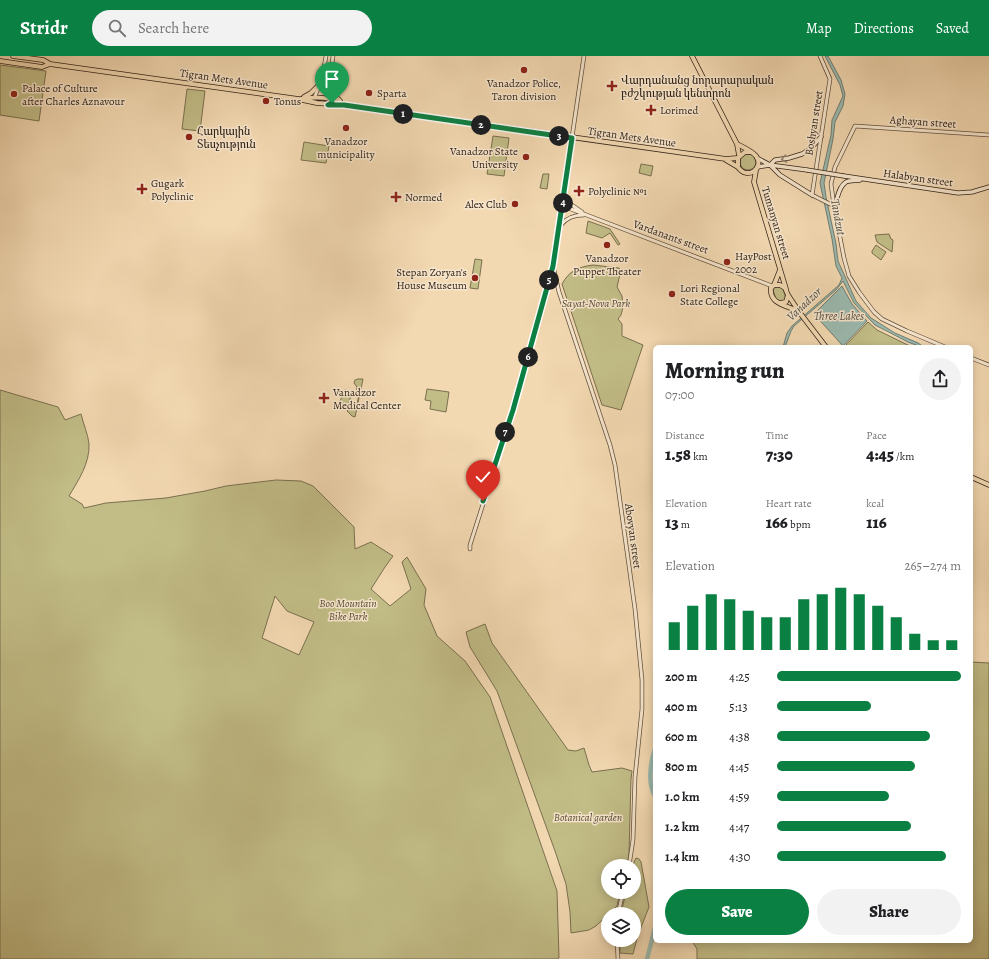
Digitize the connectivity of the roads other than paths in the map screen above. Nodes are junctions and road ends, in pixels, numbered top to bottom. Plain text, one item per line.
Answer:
1 (13, 56) edge
2 (326, 56) edge
3 (333, 56) edge
4 (584, 56) edge
5 (692, 56) edge
6 (820, 56) edge
7 (0, 61) edge
8 (50, 64) junction
9 (321, 83) junction
10 (329, 84) junction
11 (315, 96) junction
12 (300, 99) junction
13 (331, 99) junction
14 (316, 103) junction
15 (328, 105) junction
16 (344, 105) junction
17 (989, 135) edge
18 (821, 137) junction
19 (572, 138) junction
20 (737, 144) junction
21 (751, 152) junction
22 (739, 157) junction
23 (757, 158) junction
24 (726, 160) junction
25 (770, 165) junction
26 (738, 167) junction
27 (756, 169) junction
28 (747, 173) junction
29 (863, 179) junction
30 (754, 182) junction
31 (989, 187) edge
32 (564, 193) junction
33 (812, 195) junction
34 (563, 206) junction
35 (834, 206) junction
36 (587, 216) junction
37 (559, 229) junction
38 (553, 266) junction
39 (780, 269) junction
40 (773, 285) junction
41 (786, 289) junction
42 (788, 296) junction
43 (779, 303) junction
44 (800, 313) junction
45 (824, 345) edge
46 (939, 345) edge
47 (973, 359) edge
48 (989, 365) edge
49 (973, 478) edge
50 (989, 485) edge
51 (470, 549) dead end
52 (630, 859) edge
53 (617, 947) edge
54 (618, 959) edge

1 - 8 main road, Tigran Mets Avenue
2 - 9 street
3 - 10 street
4 - 19 street
5 - 20 main road
6 - 18 street, Boshyan street
7 - 8 main road, Tigran Mets Avenue
8 - 12 main road, Tigran Mets Avenue
9 - 11 street
9 - 12 main road
10 - 13 street
10 - 16 main road
11 - 12 main road, Tigran Mets Avenue
11 - 13 main road, Tigran Mets Avenue
11 - 14 main road
12 - 14 main road, Tigran Mets Avenue
13 - 15 main road
13 - 16 main road, Tigran Mets Avenue
14 - 15 main road, Tigran Mets Avenue
15 - 16 main road, Tigran Mets Avenue
16 - 19 main road, Tigran Mets Avenue
17 - 35 street, Aghayan street
18 -> 25 main road
18 - 33 street, Boshyan street
19 - 24 main road, Tigran Mets Avenue
19 - 32 street
20 - 21 main road
20 - 22 main road
21 - 22 main road
21 - 23 main road
22 - 24 main road, Tigran Mets Avenue
22 - 26 main road
23 - 25 main road
23 - 27 main road
24 - 26 main road, Tigran Mets Avenue
25 - 27 main road
25 - 29 main road, Halabyan street, bridge
25 - 33 main road
26 - 28 main road
27 - 28 main road
27 - 30 main road
28 - 30 main road
29 - 31 main road, Halabyan street
29 - 35 main road
30 - 39 main road, Tumanyan street
32 - 34 street
32 - 36 street
33 - 35 street
34 - 36 street, Vardanants street
34 - 37 street
35 - 46 street
36 - 37 street
36 - 40 street, Vardanants street
37 - 38 street
38 - 51 street
38 - 52 street, Abovyan street
39 - 40 main road
39 - 41 main road, Tumanyan street
40 - 41 main road
40 - 43 main road
41 - 42 main road
42 - 43 main road
42 - 44 main road
43 - 44 main road
44 - 45 main road
47 - 48 street
49 - 50 main road
53 - 54 street

